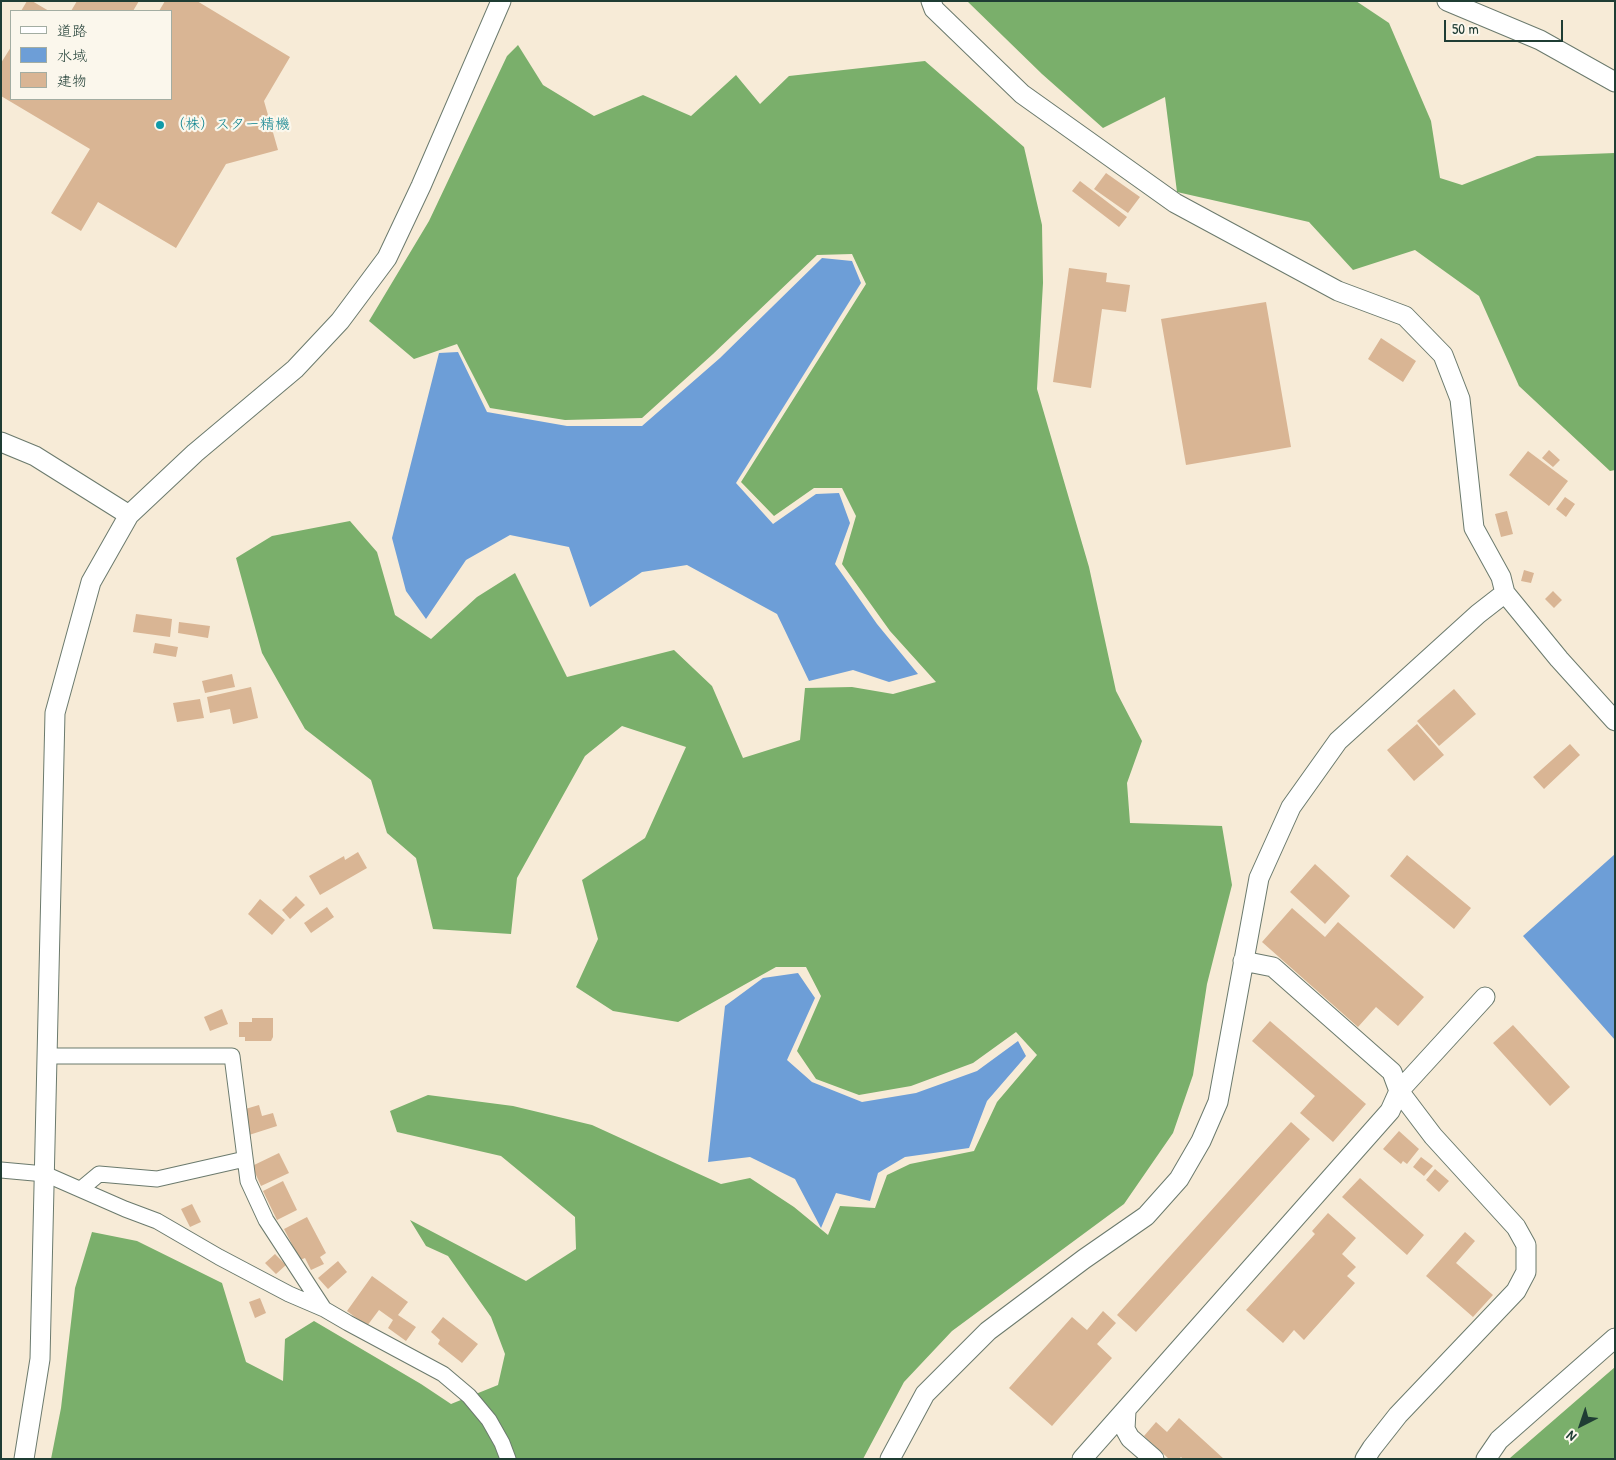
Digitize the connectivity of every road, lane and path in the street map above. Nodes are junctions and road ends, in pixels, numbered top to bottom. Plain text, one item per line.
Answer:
1 (501, 1) edge
2 (931, 1) edge
3 (1459, 3) edge
4 (1615, 82) edge
5 (1, 442) edge
6 (129, 516) junction
7 (1505, 593) junction
8 (1615, 721) edge
9 (1243, 962) junction
10 (1484, 997) dead end
11 (46, 1056) junction
12 (1399, 1090) junction
13 (245, 1159) junction
14 (1, 1170) edge
15 (45, 1174) junction
16 (81, 1190) junction
17 (324, 1308) junction
18 (1615, 1338) edge
19 (1126, 1410) junction
20 (24, 1459) edge
21 (508, 1459) edge
22 (890, 1459) edge
23 (1082, 1459) edge
24 (1154, 1459) edge
25 (1365, 1459) edge
26 (1486, 1459) edge

1 - 6 street
2 - 7 street
3 - 4 street
5 - 6 street
6 - 11 street
7 - 8 street
7 - 9 street
9 - 12 street
9 - 22 street
10 - 12 street
11 - 13 street
11 - 15 street
12 - 19 street
12 - 25 street
13 - 16 street
13 - 17 street
14 - 15 street
15 - 16 street
15 - 20 street
16 - 17 street
17 - 21 street
18 - 26 street
19 - 23 street
19 - 24 street

